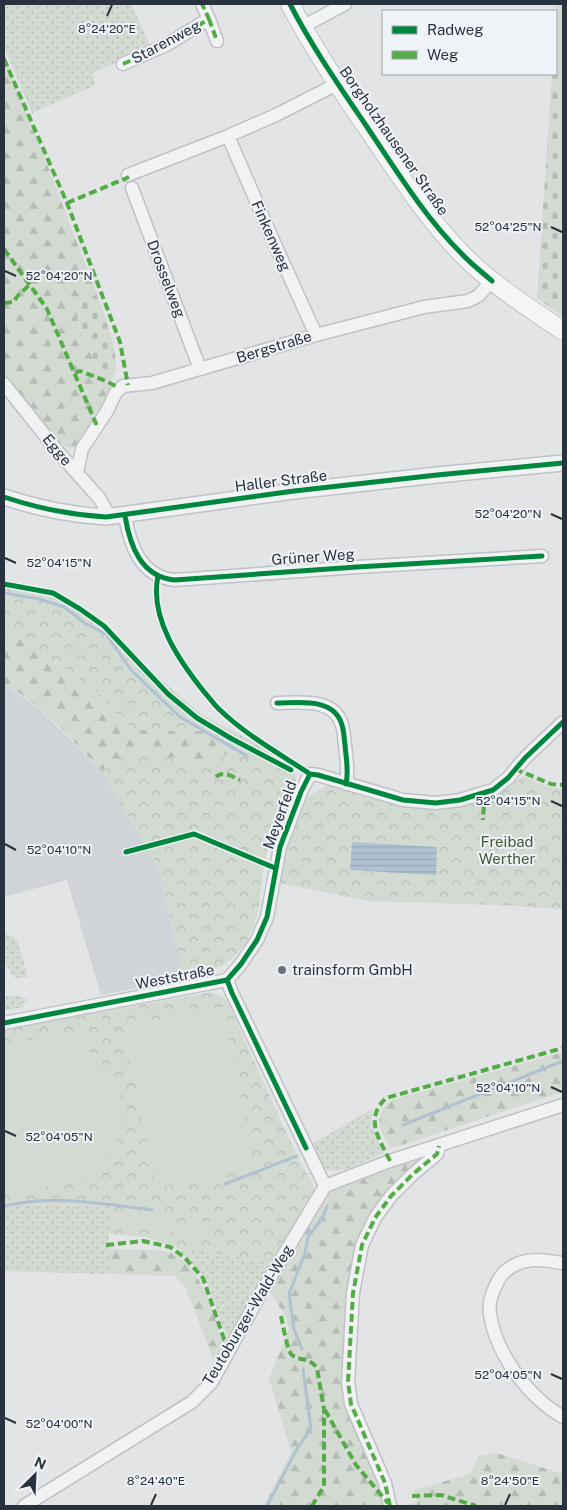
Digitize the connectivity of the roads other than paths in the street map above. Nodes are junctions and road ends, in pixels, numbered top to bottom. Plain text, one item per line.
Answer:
1 (202, 4) edge
2 (290, 4) edge
3 (345, 4) edge
4 (208, 19) junction
5 (302, 27) junction
6 (217, 41) dead end
7 (123, 64) dead end
8 (337, 84) junction
9 (228, 136) junction
10 (128, 175) dead end
11 (132, 188) dead end
12 (492, 281) junction
13 (563, 331) edge
14 (316, 335) junction
15 (200, 369) junction
16 (4, 384) edge
17 (82, 449) junction
18 (59, 453) junction
19 (563, 463) edge
20 (77, 472) junction
21 (4, 497) edge
22 (125, 516) junction
23 (106, 517) junction
24 (542, 556) dead end
25 (277, 703) dead end
26 (563, 722) edge
27 (346, 784) junction
28 (227, 980) junction
29 (4, 1023) edge
30 (563, 1105) edge
31 (439, 1146) junction
32 (325, 1186) junction
33 (563, 1263) edge
34 (563, 1417) edge
35 (24, 1506) edge
36 (390, 1506) edge

1 - 4 street, Starenweg
2 - 5 main road, Borgholzhausener Straße
3 - 5 street
4 - 6 street, Starenweg
4 - 7 street, Starenweg
5 - 8 main road, Borgholzhausener Straße
8 - 9 street
8 - 12 main road, Borgholzhausener Straße
9 - 10 street
9 - 14 street, Finkenweg
11 - 15 street, Drosselweg
12 - 13 main road, Borgholzhausener Straße
12 - 14 street, Bergstraße
14 - 15 street, Bergstraße
15 - 17 street, Bergstraße
16 - 18 street, Egge
17 - 18 street
17 - 20 street, Bergstraße
18 - 20 street, Egge
19 - 22 street, Haller Straße
20 - 23 street, Egge
21 - 23 street, Haller Straße
22 - 23 street, Haller Straße
22 - 24 street, Grüner Weg
25 - 27 street
26 - 27 street, Meyerfeld
27 - 28 street, Meyerfeld
28 - 29 street, Weststraße
28 - 32 street, Weststraße
30 - 31 street
31 - 32 street
31 - 36 street
32 - 35 street, Teutoburger-Wald-Weg
33 - 34 street

